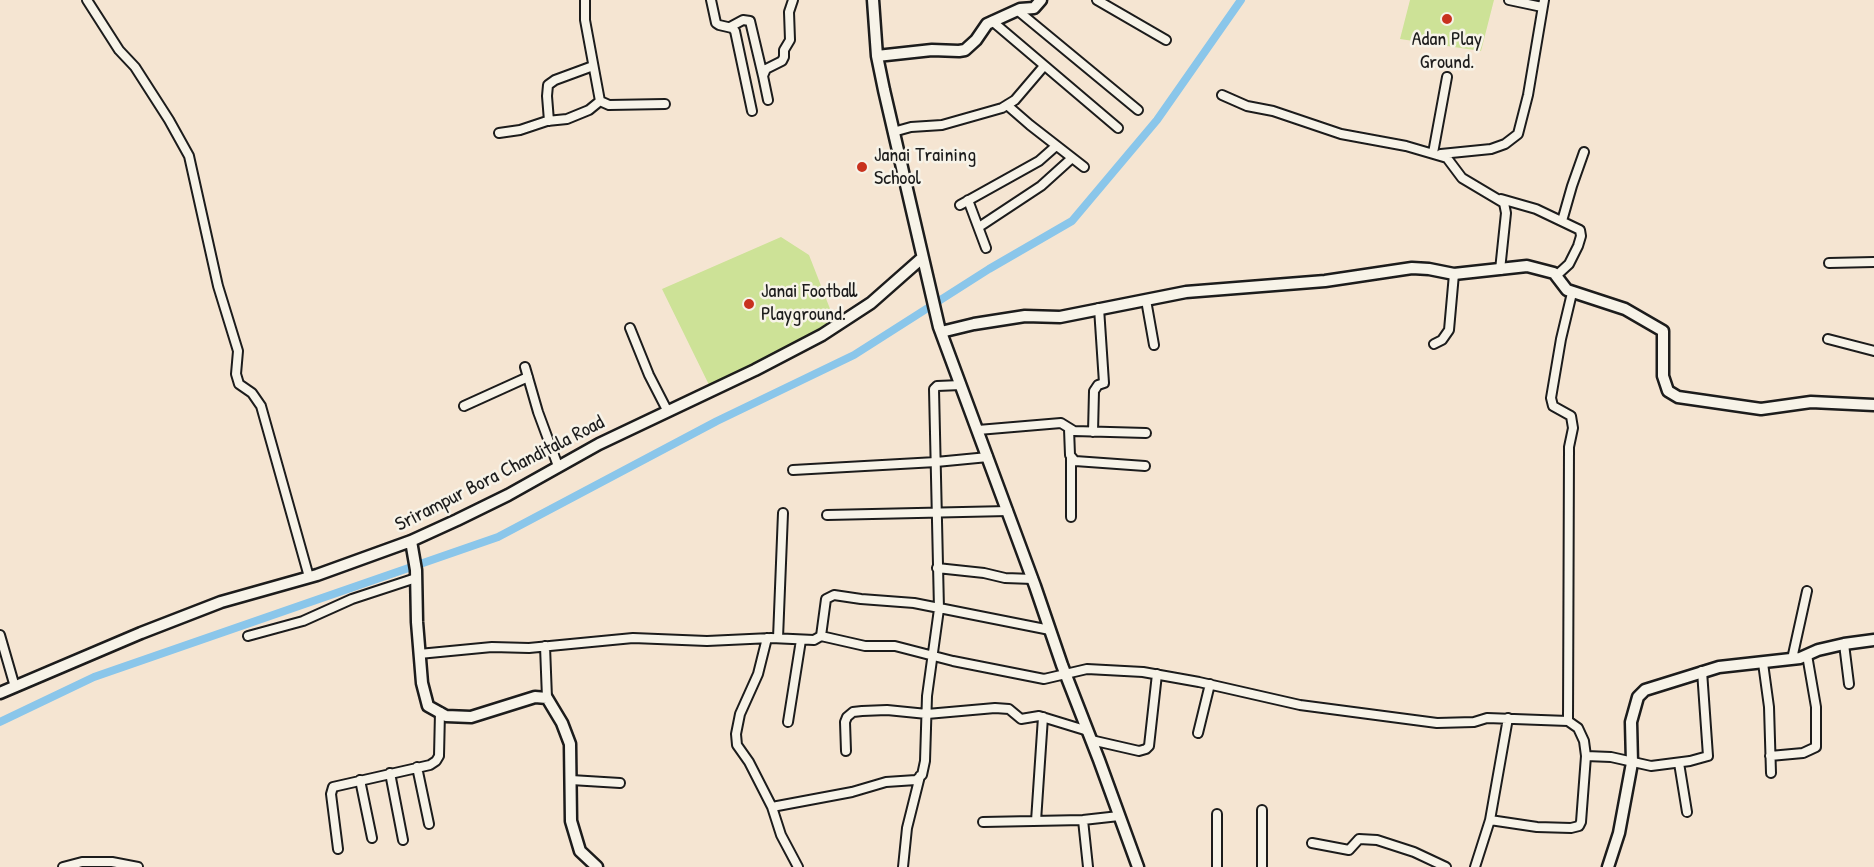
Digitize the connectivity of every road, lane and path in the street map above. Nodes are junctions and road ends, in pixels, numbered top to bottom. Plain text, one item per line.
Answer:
1 (87, 0) edge
2 (585, 0) edge
3 (711, 0) edge
4 (793, 0) edge
5 (873, 0) edge
6 (1041, 0) edge
7 (1097, 0) edge
8 (1509, 0) edge
9 (1543, 3) edge
10 (1017, 10) junction
11 (992, 21) junction
12 (730, 27) junction
13 (1166, 40) dead end
14 (877, 56) junction
15 (593, 66) junction
16 (1044, 66) junction
17 (763, 76) junction
18 (1447, 77) dead end
19 (1222, 95) dead end
20 (768, 100) dead end
21 (600, 101) junction
22 (665, 104) dead end
23 (1007, 105) junction
24 (1138, 110) dead end
25 (752, 111) dead end
26 (549, 121) junction
27 (1118, 128) dead end
28 (892, 132) junction
29 (499, 133) dead end
30 (1056, 146) junction
31 (1584, 152) dead end
32 (1436, 154) junction
33 (1072, 158) junction
34 (1084, 167) dead end
35 (1501, 199) junction
36 (968, 200) junction
37 (960, 206) dead end
38 (1562, 221) junction
39 (979, 227) junction
40 (986, 248) dead end
41 (922, 258) junction
42 (1874, 262) edge
43 (1828, 263) dead end
44 (1500, 270) junction
45 (1454, 274) junction
46 (1557, 275) junction
47 (1572, 293) junction
48 (1146, 300) junction
49 (1099, 308) junction
50 (940, 327) junction
51 (630, 328) dead end
52 (1828, 339) dead end
53 (1434, 344) dead end
54 (1154, 345) dead end
55 (1874, 351) edge
56 (525, 367) dead end
57 (528, 377) junction
58 (961, 385) junction
59 (1874, 405) edge
60 (464, 406) dead end
61 (667, 410) junction
62 (1069, 429) junction
63 (978, 430) junction
64 (1093, 432) junction
65 (1146, 433) dead end
66 (988, 457) junction
67 (1071, 457) junction
68 (936, 462) junction
69 (558, 466) junction
70 (1145, 466) dead end
71 (793, 470) dead end
72 (1008, 511) junction
73 (783, 513) dead end
74 (936, 513) junction
75 (827, 515) dead end
76 (1071, 518) dead end
77 (412, 546) junction
78 (937, 568) junction
79 (416, 574) junction
80 (309, 577) junction
81 (1033, 579) junction
82 (1807, 591) dead end
83 (939, 609) junction
84 (1050, 630) junction
85 (0, 635) edge
86 (248, 636) dead end
87 (821, 636) junction
88 (767, 638) junction
89 (778, 638) junction
90 (801, 640) junction
91 (1874, 640) edge
92 (1844, 644) junction
93 (545, 646) junction
94 (419, 654) junction
95 (931, 655) junction
96 (1808, 655) junction
97 (1792, 659) junction
98 (1763, 663) junction
99 (1701, 671) junction
100 (1065, 674) junction
101 (1157, 675) junction
102 (1210, 684) junction
103 (1849, 684) dead end
104 (15, 687) junction
105 (0, 693) edge
106 (547, 698) junction
107 (440, 712) junction
108 (927, 714) junction
109 (1043, 717) junction
110 (1508, 718) junction
111 (1568, 721) junction
112 (788, 722) dead end
113 (1198, 733) dead end
114 (1090, 736) junction
115 (846, 751) dead end
116 (1586, 756) junction
117 (1770, 756) junction
118 (1632, 763) junction
119 (1679, 763) junction
120 (417, 767) junction
121 (390, 773) junction
122 (1771, 773) dead end
123 (920, 776) junction
124 (360, 780) junction
125 (571, 780) junction
126 (620, 783) dead end
127 (772, 807) junction
128 (1262, 810) dead end
129 (1687, 812) dead end
130 (1217, 814) dead end
131 (1119, 816) junction
132 (1036, 820) junction
133 (1083, 820) junction
134 (1490, 820) junction
135 (982, 822) dead end
136 (429, 824) dead end
137 (372, 838) dead end
138 (403, 840) dead end
139 (1311, 843) dead end
140 (338, 849) dead end
141 (1441, 866) edge
142 (63, 867) edge
143 (138, 867) edge
144 (597, 867) edge
145 (798, 867) edge
146 (903, 867) edge
147 (1088, 867) edge
148 (1138, 867) edge
149 (1217, 867) edge
150 (1262, 867) edge
151 (1475, 867) edge
152 (1608, 867) edge

1 - 80 street
2 - 15 street
3 - 12 street
4 - 17 street
5 - 14 street
6 - 10 street
7 - 13 street
8 - 9 street
9 - 32 street
10 - 11 street
10 - 24 street
11 - 14 street
11 - 16 street
12 - 17 street
12 - 25 street
14 - 28 street
15 - 21 street
15 - 26 street
16 - 23 street
16 - 27 street
17 - 20 street
18 - 32 street
19 - 32 street
21 - 22 street
21 - 26 street
23 - 28 street
23 - 30 street
26 - 29 street
28 - 41 street
30 - 33 street
30 - 36 street
31 - 38 street
32 - 35 street
33 - 34 street
33 - 39 street
35 - 38 street
35 - 44 street
36 - 37 street
36 - 39 street
38 - 46 street
39 - 40 street
41 - 50 street
41 - 61 street, Srirampur Bora Chanditala Road
42 - 43 street
44 - 45 street
44 - 46 street
45 - 48 street
45 - 53 street
46 - 47 street
47 - 59 street
47 - 111 street
48 - 49 street
48 - 54 street
49 - 50 street
49 - 64 street
50 - 58 street
51 - 61 street
52 - 55 street
56 - 57 street
57 - 60 street
57 - 69 street
58 - 63 street
58 - 68 street
61 - 69 street, Srirampur Bora Chanditala Road
62 - 63 street
62 - 64 street
62 - 67 street
63 - 66 street
64 - 65 street
66 - 68 street
66 - 72 street
67 - 70 street
67 - 76 street
68 - 71 street
68 - 74 street
69 - 77 street, Srirampur Bora Chanditala Road
72 - 74 street
72 - 81 street
73 - 89 street
74 - 75 street
74 - 78 street
77 - 79 street
77 - 80 street, Srirampur Bora Chanditala Road
78 - 81 street
78 - 83 street
79 - 86 street
79 - 94 street
80 - 104 street, Srirampur Bora Chanditala Road
81 - 84 street
82 - 97 street
83 - 84 street
83 - 87 street
83 - 95 street
84 - 100 street
85 - 104 street
87 - 90 street
87 - 95 street
88 - 89 street
88 - 93 street
88 - 127 street
89 - 90 street
90 - 112 street
91 - 92 street
92 - 96 street
92 - 103 street
93 - 94 street
93 - 106 street
94 - 107 street
95 - 100 street
95 - 108 street
96 - 97 street
96 - 117 street
97 - 98 street
98 - 99 street
98 - 117 street
99 - 118 street
99 - 119 street
100 - 101 street
100 - 114 street
101 - 102 street
101 - 114 street
102 - 110 street
102 - 113 street
104 - 105 street, Srirampur Bora Chanditala Road
106 - 107 street
106 - 125 street
107 - 120 street
108 - 109 street
108 - 115 street
108 - 123 street
109 - 114 street
109 - 132 street
110 - 111 street
110 - 134 street
111 - 116 street
114 - 131 street
116 - 118 street
116 - 134 street
117 - 122 street
118 - 119 street
118 - 152 street
119 - 129 street
120 - 121 street
120 - 136 street
121 - 124 street
121 - 138 street
123 - 127 street
123 - 146 street
124 - 137 street
124 - 140 street
125 - 126 street
125 - 144 street
127 - 145 street
128 - 150 street
130 - 149 street
131 - 133 street
131 - 148 street
132 - 133 street
132 - 135 street
133 - 147 street
134 - 151 street
139 - 141 street
142 - 143 street

